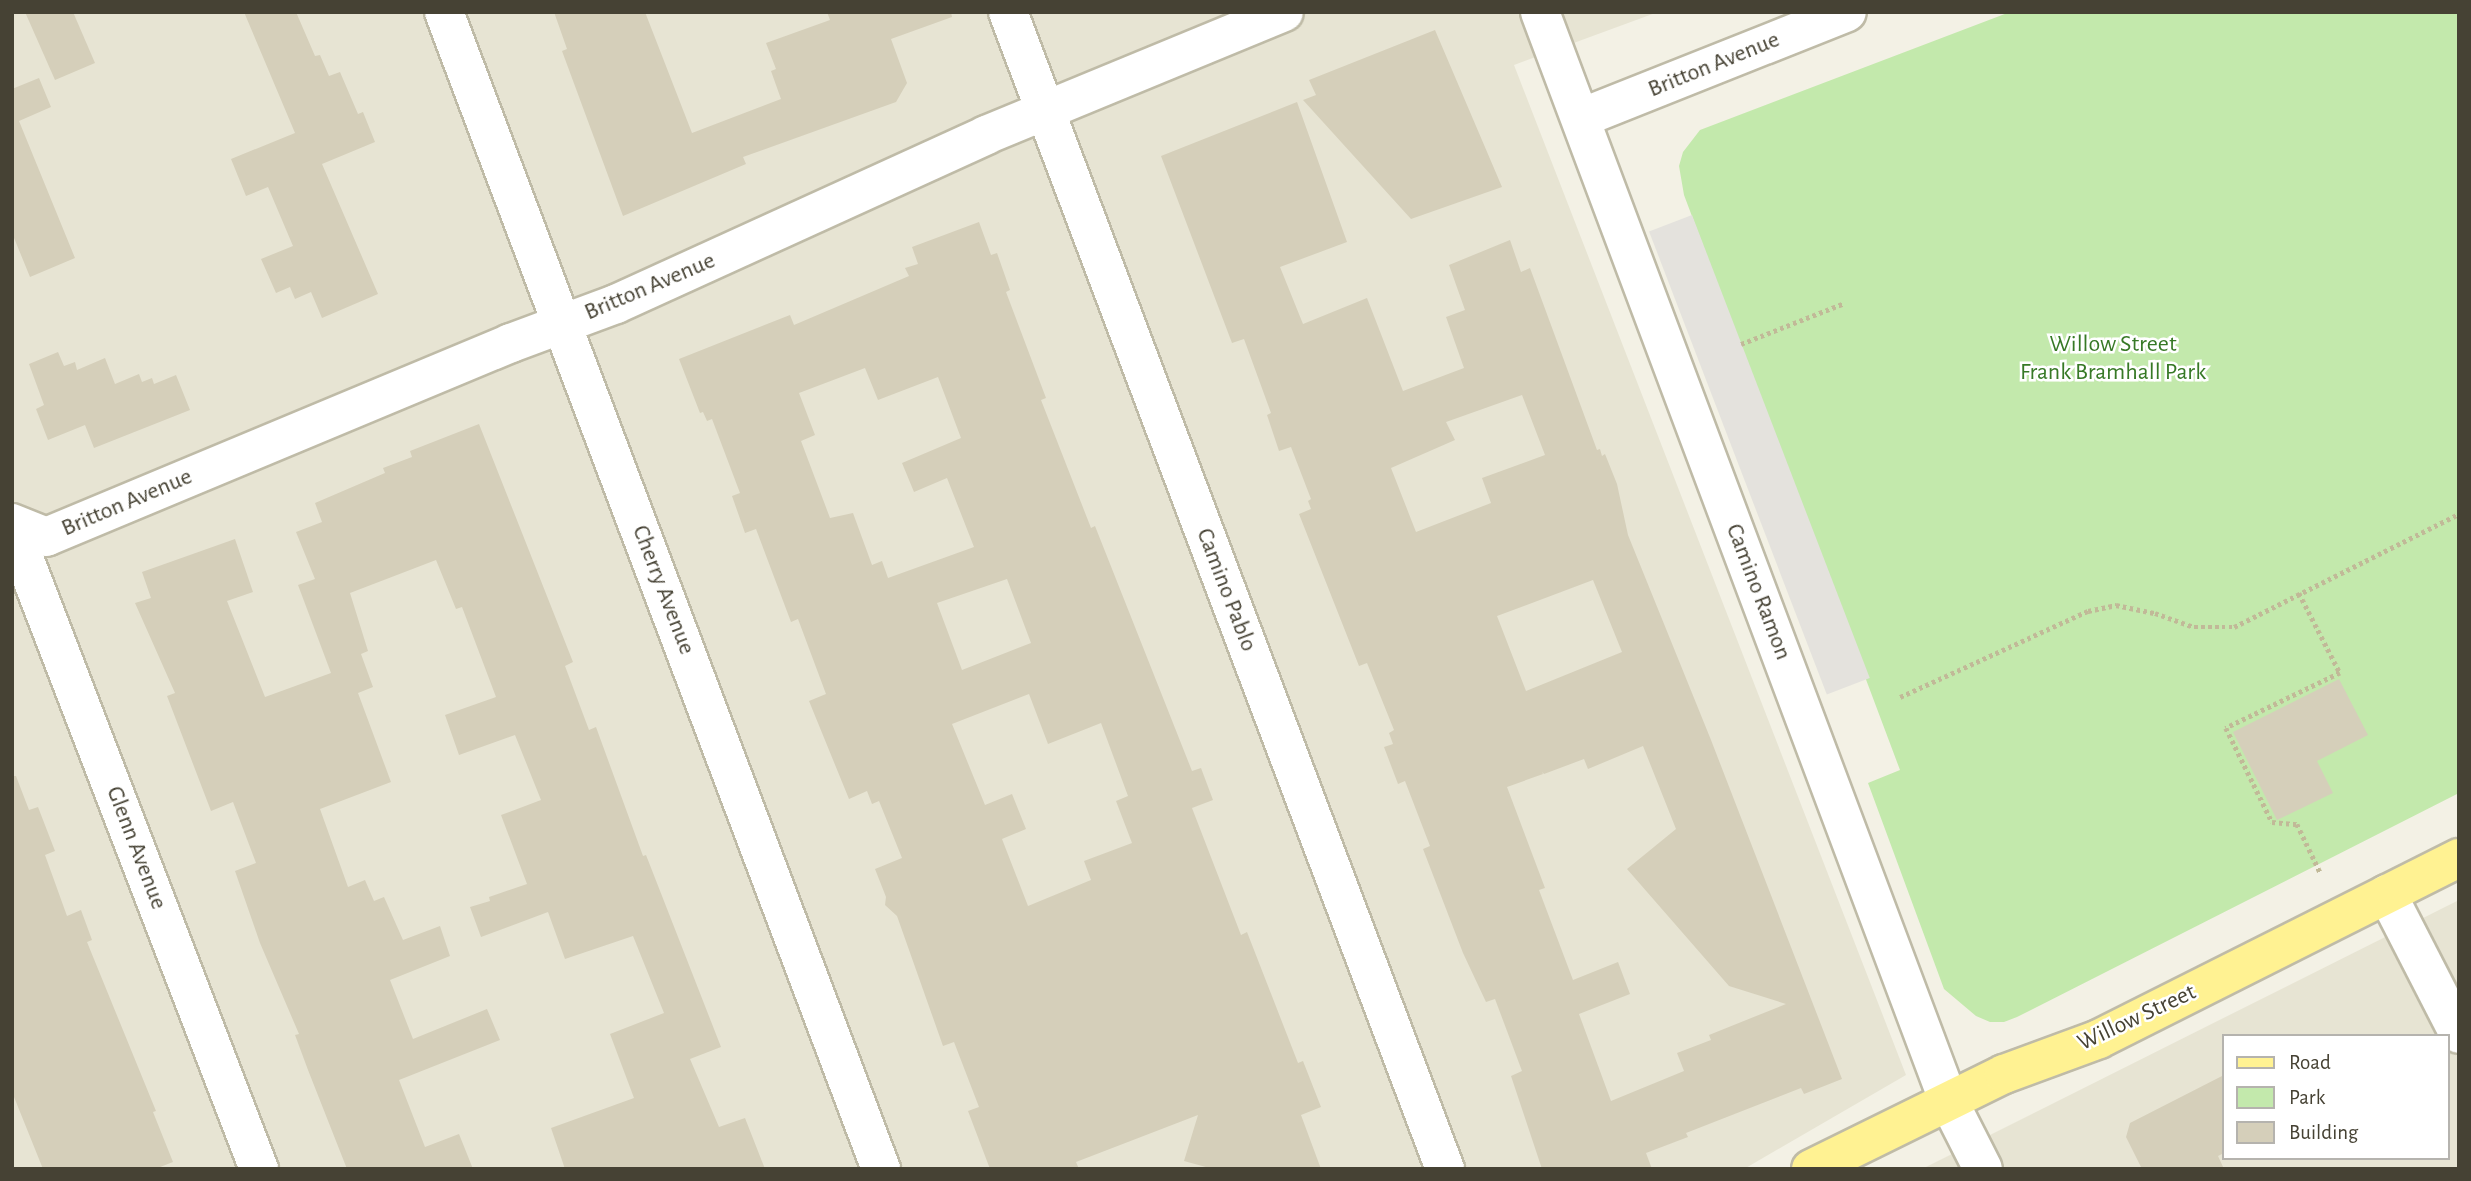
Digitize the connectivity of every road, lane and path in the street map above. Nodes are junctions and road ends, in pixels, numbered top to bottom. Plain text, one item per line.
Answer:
1 (444, 12) edge
2 (1008, 12) edge
3 (1284, 12) edge
4 (1540, 12) edge
5 (1847, 12) edge
6 (1045, 111) junction
7 (1581, 118) junction
8 (1842, 304) dead end
9 (564, 323) junction
10 (1741, 344) dead end
11 (2459, 514) edge
12 (12, 525) edge
13 (2299, 593) junction
14 (1900, 697) dead end
15 (2459, 858) edge
16 (2320, 872) dead end
17 (2387, 894) junction
18 (2459, 1034) edge
19 (1948, 1100) junction
20 (259, 1169) edge
21 (881, 1169) edge
22 (1445, 1169) edge
23 (1811, 1169) edge
24 (1983, 1169) edge

1 - 9 street, Cherry Avenue
2 - 6 street, Camino Pablo
3 - 6 street, Britton Avenue
4 - 7 street, Camino Ramon
5 - 7 street, Britton Avenue
6 - 9 street, Britton Avenue
6 - 22 street, Camino Pablo
7 - 19 street, Camino Ramon
8 - 10 path
9 - 12 street, Britton Avenue
9 - 21 street, Cherry Avenue
11 - 13 path
12 - 20 street, Glenn Avenue
13 - 14 path
13 - 16 path
15 - 17 main road, Willow Street
17 - 18 street
17 - 19 main road, Willow Street
19 - 23 main road, Willow Street
19 - 24 street, Camino Ramon

